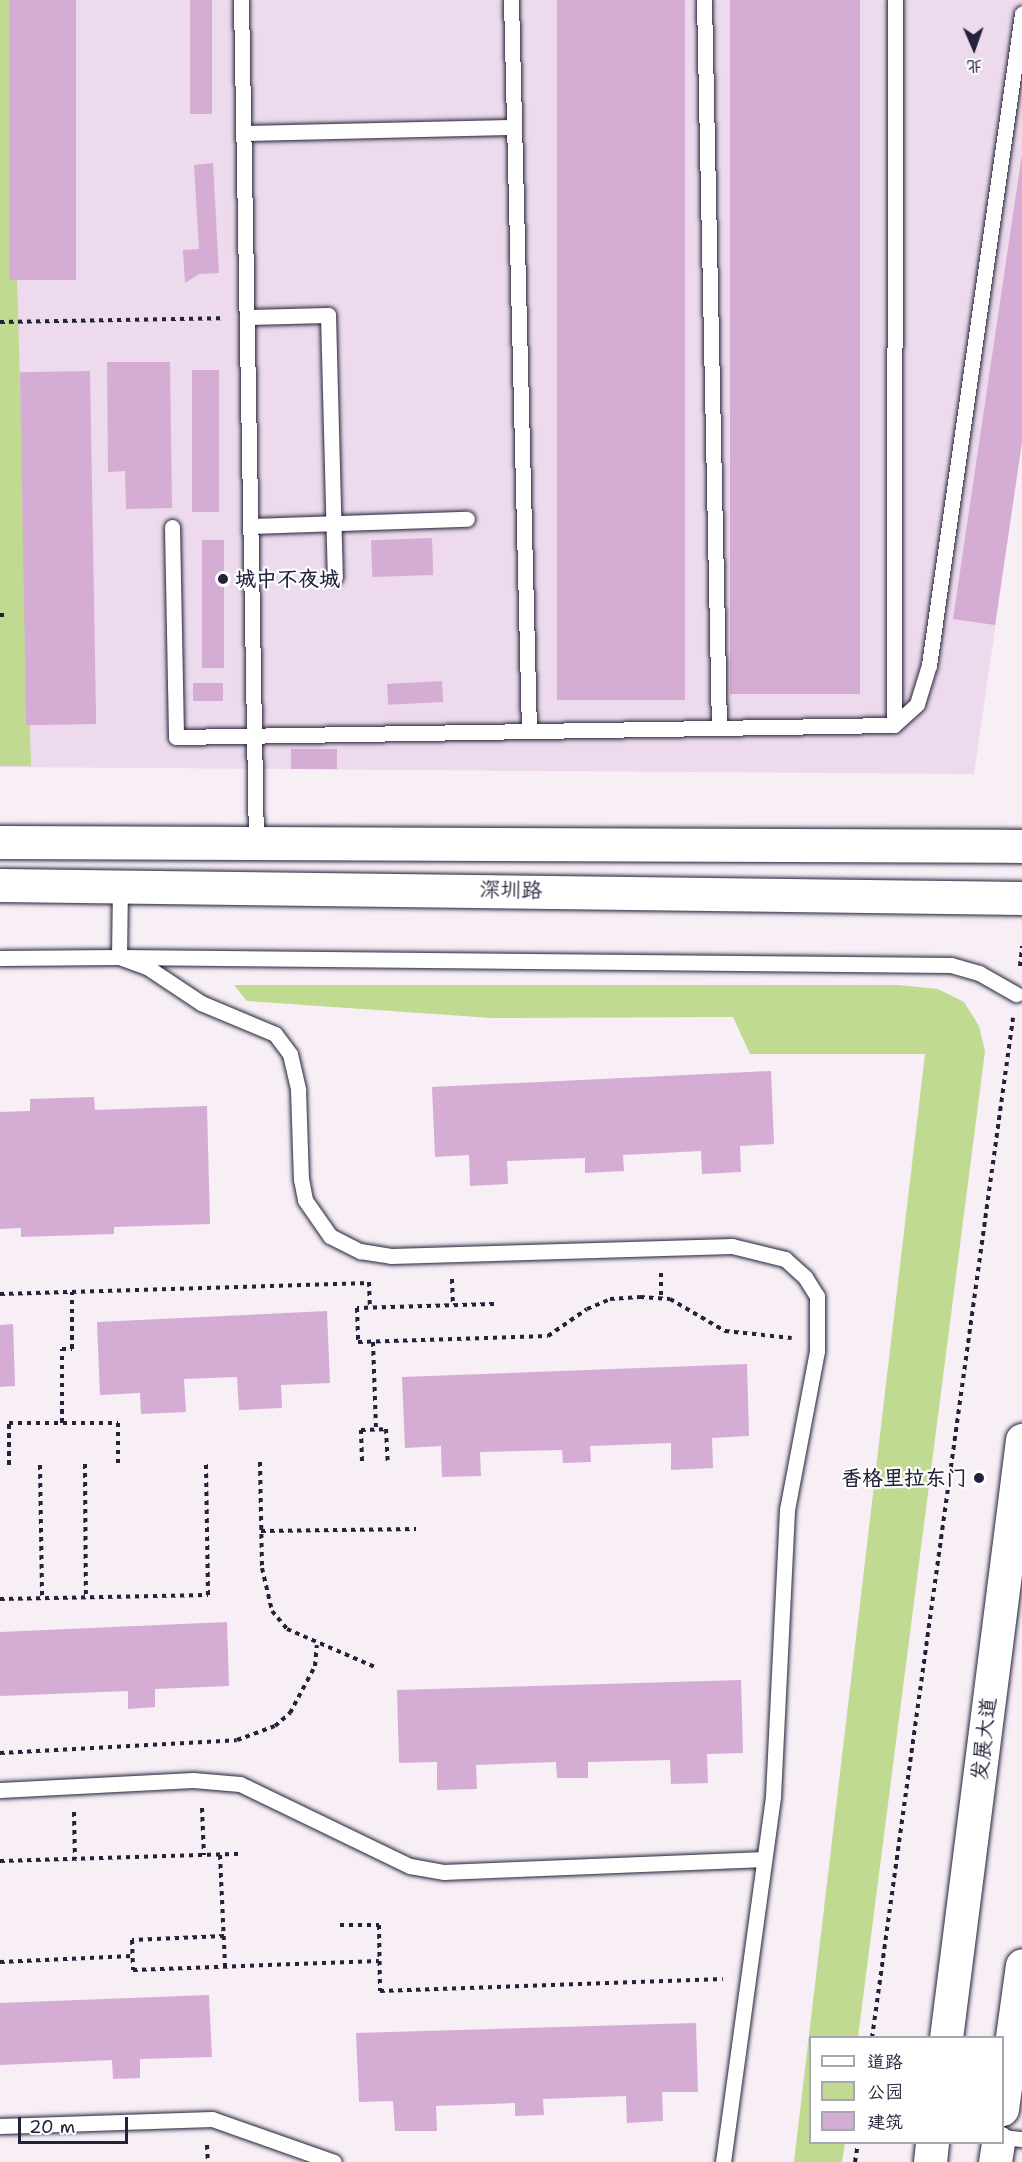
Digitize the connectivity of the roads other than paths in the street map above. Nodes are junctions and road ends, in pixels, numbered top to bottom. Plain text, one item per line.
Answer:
1 (241, 0) edge
2 (511, 0) edge
3 (704, 0) edge
4 (895, 0) edge
5 (1022, 14) edge
6 (513, 128) junction
7 (243, 133) junction
8 (247, 317) junction
9 (467, 519) dead end
10 (333, 523) junction
11 (251, 526) junction
12 (172, 527) dead end
13 (335, 577) dead end
14 (894, 725) junction
15 (719, 728) junction
16 (530, 731) junction
17 (254, 736) junction
18 (0, 843) edge
19 (256, 843) junction
20 (1022, 846) edge
21 (0, 885) edge
22 (120, 886) junction
23 (1022, 898) edge
24 (0, 957) edge
25 (119, 957) junction
26 (1016, 994) road end
27 (1022, 1440) edge
28 (0, 1790) edge
29 (764, 1859) junction
30 (1022, 1965) edge
31 (946, 2036) edge
32 (1016, 2060) edge
33 (1004, 2102) edge
34 (0, 2126) edge
35 (1004, 2137) edge
36 (1022, 2139) edge
37 (932, 2144) edge
38 (998, 2144) edge
39 (334, 2162) edge
40 (723, 2162) edge
41 (930, 2162) edge
42 (995, 2162) edge

1 - 7 lane
2 - 6 lane
3 - 15 lane
4 - 14 lane
5 - 14 lane
6 - 7 lane
6 - 16 lane
7 - 8 lane
8 - 10 lane
8 - 11 lane
9 - 10 lane
10 - 11 lane
10 - 13 lane
11 - 17 lane
12 - 17 lane
14 - 15 lane
15 - 16 lane
16 - 17 lane
17 - 19 lane
18 - 19 street
19 - 20 street
21 - 22 street, 深圳路
22 - 23 street, 深圳路
22 - 25 lane
24 - 25 lane
25 - 26 lane
25 - 29 lane
27 - 31 street, 发展大道
28 - 29 lane
29 - 40 lane
30 - 32 street
32 - 33 street
34 - 39 lane
35 - 36 lane
37 - 41 street
38 - 42 street

